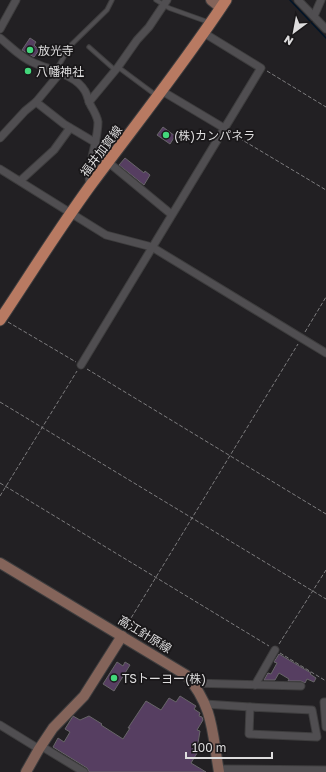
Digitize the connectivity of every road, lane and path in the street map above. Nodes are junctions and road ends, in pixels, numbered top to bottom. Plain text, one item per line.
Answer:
1 (16, 0) edge
2 (112, 0) edge
3 (156, 0) edge
4 (211, 0) edge
5 (298, 0) edge
6 (321, 0) edge
7 (165, 2) edge
8 (223, 4) edge
9 (314, 16) junction
10 (211, 24) junction
11 (0, 29) edge
12 (326, 29) edge
13 (204, 33) junction
14 (0, 38) edge
15 (88, 47) dead end
16 (261, 68) junction
17 (116, 69) junction
18 (58, 72) junction
19 (160, 94) junction
20 (36, 102) junction
21 (89, 102) junction
22 (326, 106) edge
23 (70, 128) junction
24 (224, 128) junction
25 (0, 138) edge
26 (96, 145) junction
27 (108, 162) junction
28 (0, 169) edge
29 (20, 181) junction
30 (90, 186) junction
31 (326, 190) edge
32 (71, 213) junction
33 (172, 214) junction
34 (152, 247) junction
35 (326, 297) edge
36 (1, 315) edge
37 (301, 338) junction
38 (326, 353) edge
39 (81, 365) junction
40 (0, 402) edge
41 (42, 427) junction
42 (230, 456) junction
43 (0, 483) edge
44 (6, 487) junction
45 (0, 496) edge
46 (326, 514) edge
47 (193, 518) junction
48 (0, 562) edge
49 (326, 570) edge
50 (156, 578) junction
51 (313, 591) junction
52 (326, 599) edge
53 (121, 636) junction
54 (275, 650) junction
55 (326, 681) edge
56 (192, 683) junction
57 (255, 685) junction
58 (301, 686) dead end
59 (326, 702) edge
60 (206, 704) junction
61 (250, 707) junction
62 (0, 725) edge
63 (326, 727) edge
64 (40, 748) junction
65 (326, 770) edge
66 (218, 771) edge
67 (26, 772) edge
68 (84, 772) edge

1 - 11 street
2 - 18 lane
3 - 7 lane
4 - 8 main road
5 - 9 street
6 - 9 street
7 - 10 lane
7 - 17 street
8 - 10 main road, 福井加賀線
9 - 12 street
10 - 13 main road, 福井加賀線
13 - 16 street
13 - 19 main road, 福井加賀線
14 - 18 street
15 - 17 lane
16 - 22 path
16 - 24 street
17 - 19 lane
17 - 21 street
18 - 20 street
18 - 21 street
19 - 24 street
19 - 27 main road, 福井加賀線
20 - 23 street
20 - 25 street
21 - 26 street
23 - 26 street
23 - 29 street
24 - 31 path
24 - 33 street
26 - 27 street
26 - 30 street
27 - 30 main road, 福井加賀線
27 - 33 street
28 - 29 street
29 - 32 street
30 - 32 main road, 福井加賀線
32 - 34 street
32 - 36 main road, 福井加賀線
33 - 34 street
34 - 37 street
34 - 39 street
35 - 37 path
36 - 39 path
37 - 38 street
37 - 42 path
39 - 41 path
39 - 42 path
40 - 41 path
41 - 44 path
41 - 47 path
42 - 46 path
42 - 47 path
43 - 44 path
44 - 45 path
44 - 50 path
47 - 50 path
47 - 51 path
48 - 53 main road, 高江針原線
49 - 51 path
50 - 53 path
50 - 54 path
51 - 52 path
51 - 54 path
53 - 56 main road, 高江針原線
53 - 64 main road
54 - 55 path
54 - 57 street
56 - 57 street
56 - 60 main road, 高江針原線
57 - 58 street
59 - 63 street
60 - 61 street
60 - 66 main road, 高江針原線
61 - 61 street
62 - 64 street
64 - 67 main road
64 - 68 street
65 - 66 street

